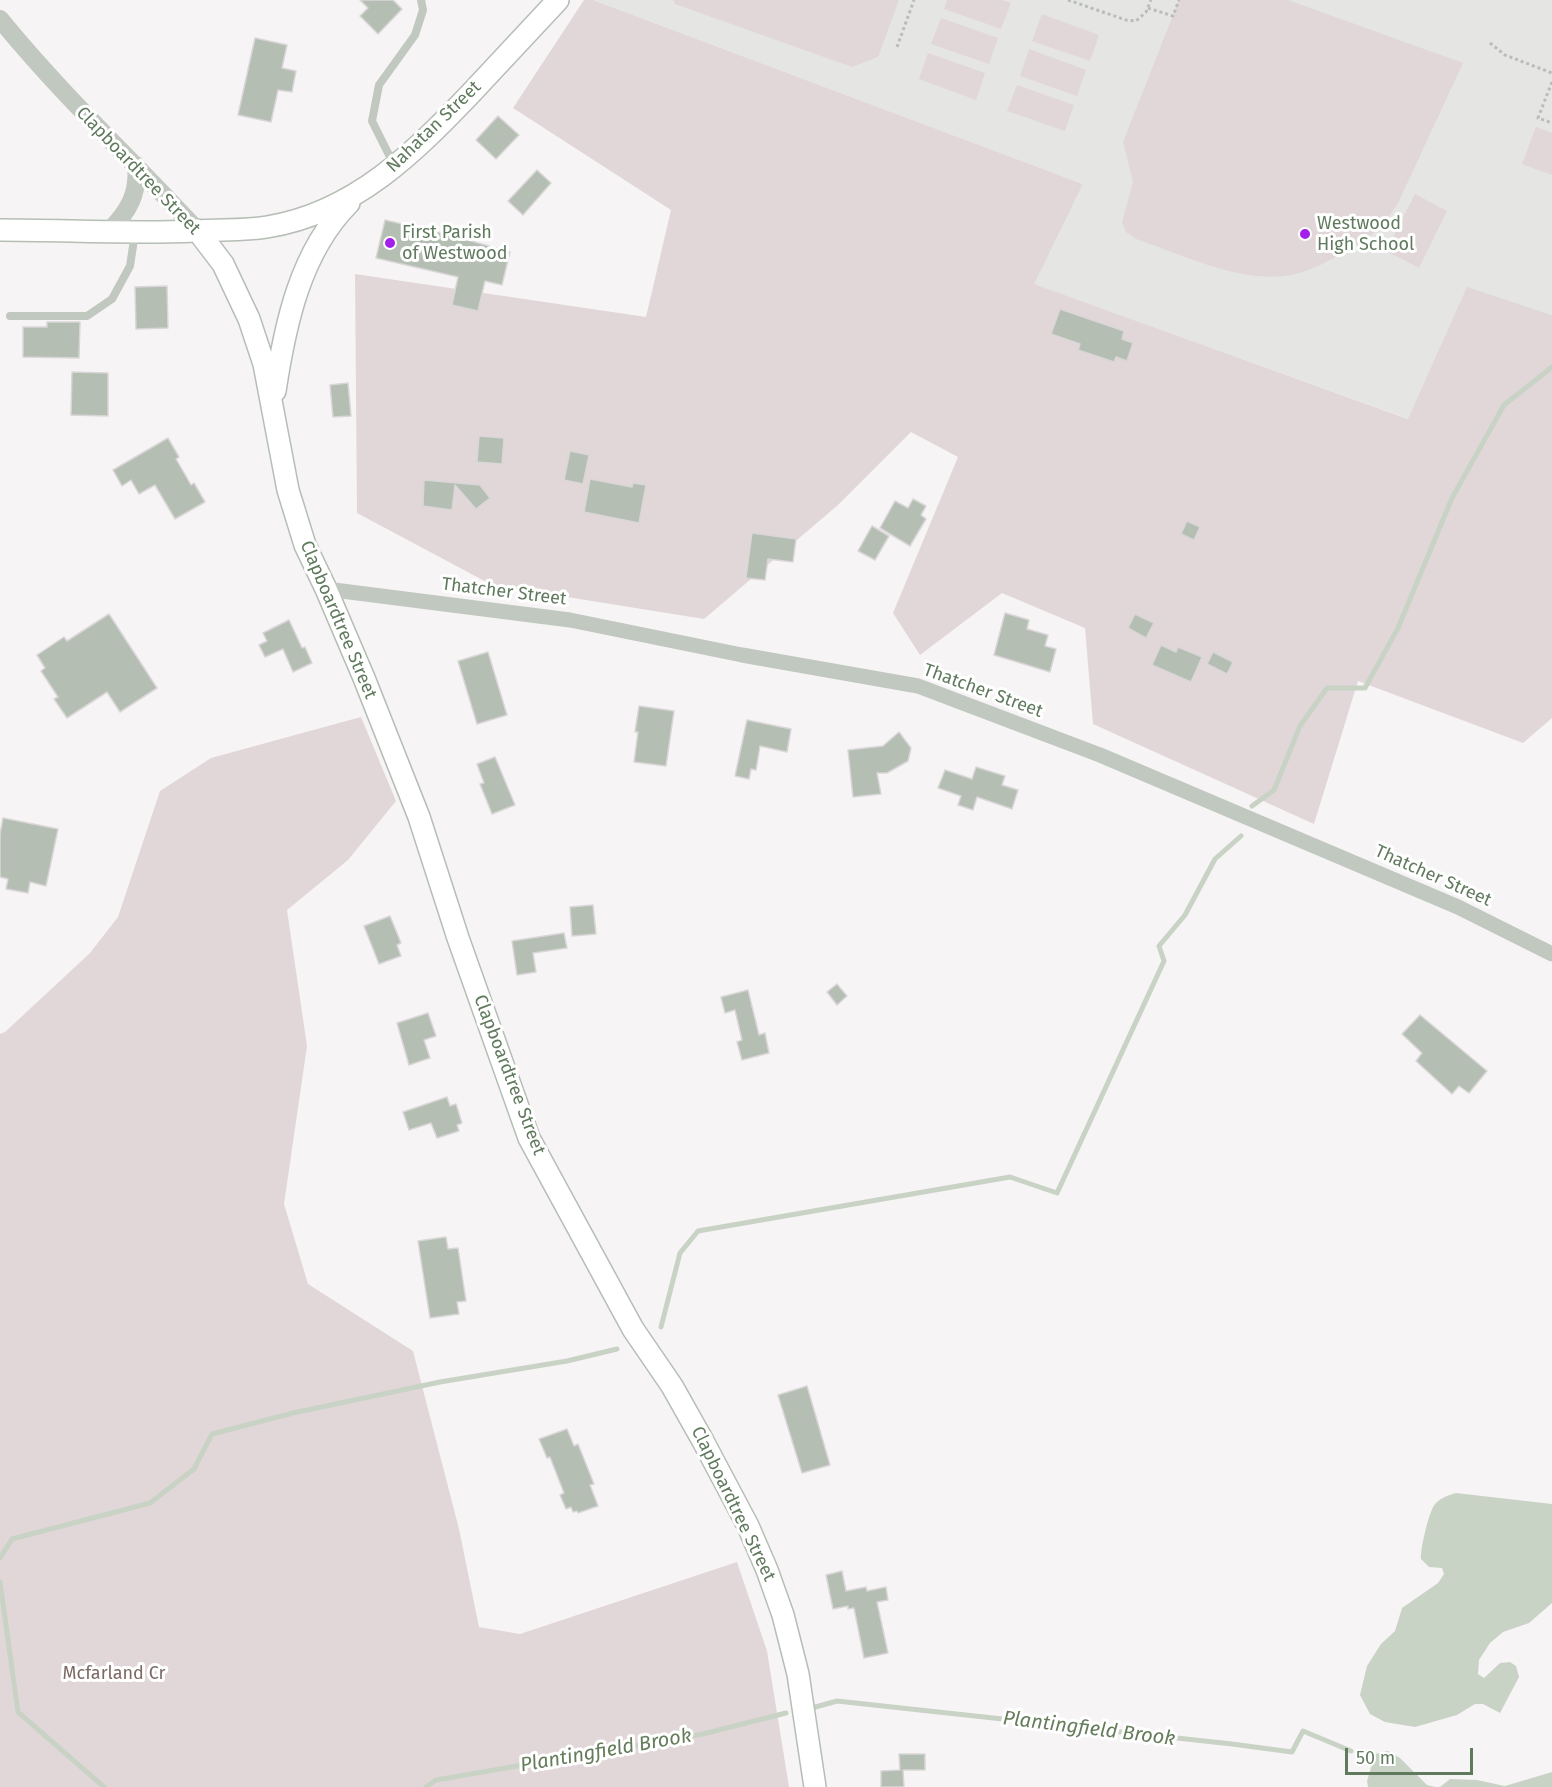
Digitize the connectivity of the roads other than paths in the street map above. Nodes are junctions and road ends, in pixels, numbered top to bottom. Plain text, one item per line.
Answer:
1 (421, 0) edge
2 (558, 0) edge
3 (0, 19) edge
4 (136, 165) junction
5 (395, 167) junction
6 (360, 192) junction
7 (0, 230) edge
8 (197, 230) junction
9 (109, 231) junction
10 (136, 231) junction
11 (10, 316) dead end
12 (273, 406) junction
13 (326, 589) junction
14 (1552, 954) edge
15 (815, 1787) edge

1 - 5 lane
2 - 5 main road, Nahatan Street
3 - 4 street, Clapboardtree Street
4 - 8 street, Clapboardtree Street
4 - 9 street
5 - 6 main road, Nahatan Street
6 - 8 main road, Nahatan Street
6 - 12 main road, Clapboardtree Street
7 - 9 main road, Nahatan Street
8 - 10 main road, Nahatan Street
8 - 12 main road, Clapboardtree Street
9 - 10 main road, Nahatan Street
10 - 11 lane
12 - 13 main road, Clapboardtree Street
13 - 14 street, Thatcher Street
13 - 15 main road, Clapboardtree Street

